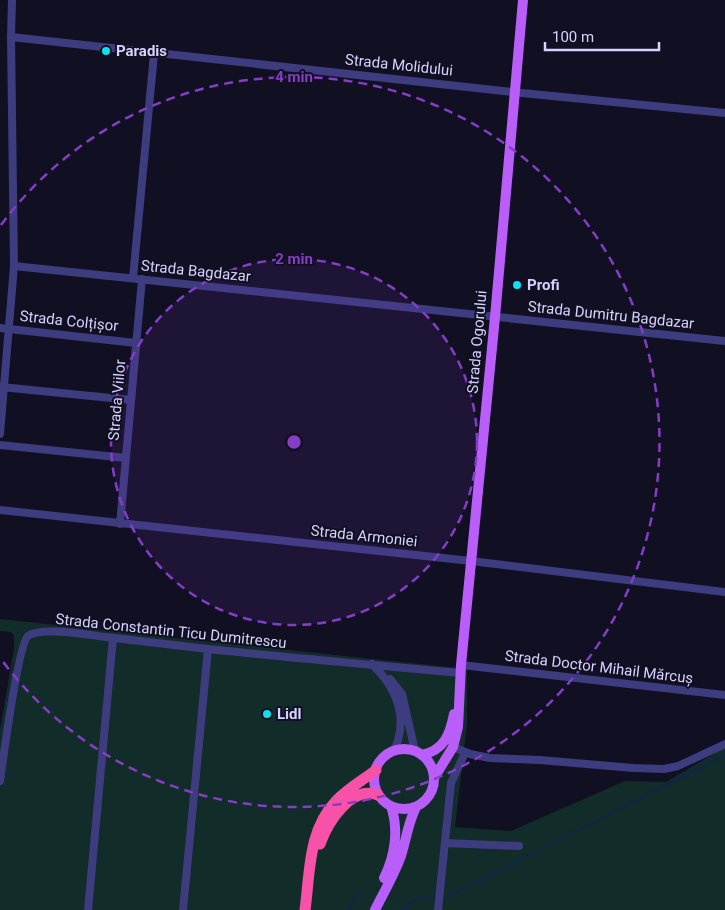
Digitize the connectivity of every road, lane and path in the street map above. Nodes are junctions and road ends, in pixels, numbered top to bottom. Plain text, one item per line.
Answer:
1 (12, 0) edge
2 (523, 0) edge
3 (11, 37) junction
4 (154, 54) junction
5 (515, 92) junction
6 (725, 113) edge
7 (14, 266) junction
8 (137, 279) junction
9 (495, 317) junction
10 (4, 328) edge
11 (725, 341) edge
12 (136, 343) junction
13 (2, 387) edge
14 (131, 400) junction
15 (0, 434) edge
16 (0, 445) edge
17 (126, 458) junction
18 (0, 510) edge
19 (120, 524) junction
20 (471, 561) junction
21 (725, 592) edge
22 (113, 638) junction
23 (208, 649) junction
24 (372, 664) junction
25 (464, 667) junction
26 (384, 676) junction
27 (459, 686) junction
28 (725, 695) edge
29 (725, 744) edge
30 (453, 746) junction
31 (394, 751) junction
32 (419, 753) junction
33 (465, 753) junction
34 (376, 770) junction
35 (434, 778) junction
36 (0, 780) edge
37 (378, 794) junction
38 (391, 806) junction
39 (416, 807) junction
40 (445, 843) junction
41 (519, 846) dead end
42 (306, 906) edge
43 (88, 910) edge
44 (182, 910) edge
45 (370, 910) edge
46 (375, 910) edge
47 (438, 910) edge

1 - 3 street
2 - 5 main road, Strada Ogorului
3 - 4 street, Strada Molidului
3 - 7 street
4 - 5 street, Strada Molidului
4 - 8 street, Strada Viilor
5 - 6 street, Strada Molidului
5 - 9 main road, Strada Ogorului
7 - 8 street, Strada Bagdazar
7 - 10 street
8 - 9 street, Strada Bagdazar
8 - 12 street, Strada Viilor
9 - 11 street, Strada Dumitru Bagdazar
9 - 20 main road, Strada Ogorului
10 - 12 street, Strada Colțișor
10 - 13 street
12 - 14 street, Strada Viilor
13 - 14 street
13 - 15 street
14 - 17 street, Strada Viilor
16 - 17 street
17 - 19 street, Strada Viilor
18 - 19 street, Strada Armoniei
19 - 20 street, Strada Armoniei
20 - 21 street, Strada Armoniei
20 - 25 main road, Strada Ogorului
22 - 23 street, Strada Constantin Ticu Dumitrescu
22 - 36 street, Strada Constantin Ticu Dumitrescu
22 - 43 street
23 - 24 street, Strada Constantin Ticu Dumitrescu
23 - 44 street
24 - 25 street, Strada Constantin Ticu Dumitrescu
24 - 26 street
25 - 27 main road, Strada Ogorului
25 - 28 street, Strada Doctor Mihail Mărcuș
26 - 31 street
26 - 32 street
27 - 30 main road, Strada Ogorului
27 - 32 main road, Strada Ogorului
29 - 33 street
30 - 33 street
30 - 35 main road, Strada Ogorului
31 - 32 main road
31 - 34 main road
32 - 35 main road
33 - 40 street
34 - 37 main road
34 - 42 highway
35 - 39 main road
37 - 38 main road
37 - 42 highway
38 - 39 main road
38 - 45 main road
39 - 46 main road
40 - 41 street
40 - 47 street

